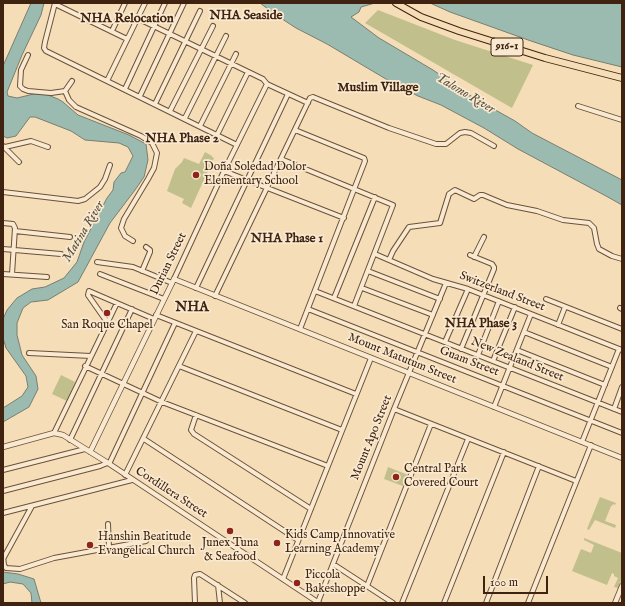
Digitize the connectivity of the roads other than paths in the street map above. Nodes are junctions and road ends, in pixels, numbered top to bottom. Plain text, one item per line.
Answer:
1 (125, 3) edge
2 (144, 3) edge
3 (165, 3) edge
4 (184, 3) edge
5 (396, 3) edge
6 (55, 4) edge
7 (200, 11) dead end
8 (138, 18) junction
9 (154, 26) junction
10 (213, 26) dead end
11 (112, 31) junction
12 (169, 34) junction
13 (226, 36) dead end
14 (128, 39) junction
15 (185, 41) junction
16 (201, 49) junction
17 (236, 54) dead end
18 (28, 55) dead end
19 (216, 56) junction
20 (231, 64) junction
21 (248, 72) junction
22 (622, 78) edge
23 (72, 80) dead end
24 (107, 81) junction
25 (267, 84) junction
26 (125, 89) junction
27 (66, 91) junction
28 (288, 94) junction
29 (140, 96) junction
30 (308, 103) junction
31 (155, 104) junction
32 (578, 106) dead end
33 (170, 111) junction
34 (184, 118) junction
35 (622, 120) edge
36 (200, 126) junction
37 (295, 130) junction
38 (217, 135) junction
39 (237, 145) junction
40 (4, 146) edge
41 (494, 146) dead end
42 (48, 147) dead end
43 (281, 159) junction
44 (19, 162) dead end
45 (110, 165) dead end
46 (224, 171) junction
47 (247, 180) junction
48 (267, 188) junction
49 (355, 189) junction
50 (3, 192) edge
51 (375, 197) junction
52 (344, 218) junction
53 (3, 223) edge
54 (15, 231) junction
55 (70, 237) dead end
56 (484, 237) dead end
57 (133, 242) dead end
58 (146, 247) dead end
59 (3, 249) edge
60 (14, 250) junction
61 (61, 254) dead end
62 (375, 254) junction
63 (622, 259) edge
64 (390, 260) junction
65 (97, 262) dead end
66 (142, 271) junction
67 (368, 271) junction
68 (3, 274) edge
69 (12, 274) junction
70 (100, 274) dead end
71 (47, 277) dead end
72 (173, 281) junction
73 (446, 283) junction
74 (196, 288) junction
75 (362, 288) junction
76 (468, 288) junction
77 (315, 291) junction
78 (483, 295) junction
79 (215, 296) junction
80 (334, 298) junction
81 (164, 299) junction
82 (440, 299) junction
83 (546, 299) dead end
84 (499, 301) junction
85 (116, 303) junction
86 (354, 306) junction
87 (515, 307) junction
88 (565, 307) junction
89 (132, 309) junction
90 (308, 309) junction
91 (531, 314) junction
92 (433, 315) junction
93 (155, 317) junction
94 (107, 322) junction
95 (175, 323) junction
96 (558, 325) junction
97 (300, 329) junction
98 (622, 329) edge
99 (196, 331) junction
100 (524, 332) junction
101 (425, 334) junction
102 (445, 342) junction
103 (461, 349) junction
104 (620, 349) edge
105 (516, 350) junction
106 (29, 353) dead end
107 (417, 353) junction
108 (478, 355) junction
109 (91, 356) junction
110 (371, 358) junction
111 (493, 361) junction
112 (85, 366) junction
113 (179, 366) junction
114 (612, 367) junction
115 (510, 368) junction
116 (409, 373) junction
117 (102, 374) junction
118 (122, 384) junction
119 (605, 385) junction
120 (503, 386) junction
121 (622, 387) edge
122 (142, 393) junction
123 (356, 394) junction
124 (162, 402) junction
125 (598, 403) junction
126 (494, 407) junction
127 (394, 409) junction
128 (614, 409) junction
129 (622, 412) edge
130 (196, 415) junction
131 (590, 421) junction
132 (431, 424) junction
133 (342, 430) junction
134 (54, 433) junction
135 (622, 433) edge
136 (144, 439) junction
137 (468, 439) junction
138 (70, 440) junction
139 (582, 442) junction
140 (591, 445) junction
141 (3, 447) edge
142 (84, 449) junction
143 (90, 452) junction
144 (504, 452) junction
145 (622, 458) edge
146 (108, 463) junction
147 (328, 466) junction
148 (539, 466) junction
149 (3, 470) edge
150 (125, 475) junction
151 (132, 480) junction
152 (576, 481) junction
153 (3, 491) edge
154 (32, 506) junction
155 (311, 509) junction
156 (3, 513) edge
157 (108, 524) dead end
158 (298, 540) junction
159 (146, 541) dead end
160 (109, 548) junction
161 (3, 556) edge
162 (3, 559) edge
163 (333, 564) junction
164 (283, 579) junction
165 (218, 585) junction
166 (368, 586) junction
167 (622, 586) edge
168 (195, 603) edge
169 (220, 603) edge
170 (245, 603) edge
171 (318, 603) edge
172 (393, 603) edge
173 (402, 603) edge
174 (444, 603) edge
175 (486, 603) edge
176 (528, 603) edge
177 (615, 603) edge

1 - 11 street
2 - 8 street
3 - 9 street
4 - 12 street
5 - 22 main road, 916-1
6 - 11 street
6 - 24 street
7 - 15 street
8 - 9 street
8 - 14 street
9 - 12 street
9 - 26 street
10 - 16 street
11 - 14 street
12 - 15 street
12 - 29 street
13 - 19 street
14 - 24 street
15 - 16 street
15 - 31 street
16 - 19 street
16 - 33 street
17 - 20 street
18 - 27 street
19 - 20 street
19 - 34 street
20 - 21 street
20 - 36 street
21 - 25 street
21 - 38 street
23 - 27 street
24 - 26 street
25 - 28 street
25 - 39 street, Durian Street
26 - 29 street
27 - 57 street
28 - 30 street
28 - 47 street
29 - 31 street
30 - 37 street
30 - 41 street
31 - 33 street
32 - 35 street
33 - 34 street
34 - 36 street
36 - 38 street
37 - 43 street
37 - 49 street
38 - 39 street
39 - 46 street, Durian Street
40 - 42 street
40 - 44 street
43 - 48 street
43 - 49 street
45 - 50 street
46 - 47 street
46 - 72 street, Durian Street
47 - 48 street
47 - 74 street
48 - 52 street
48 - 79 street
49 - 51 street
49 - 52 street
51 - 62 street
51 - 80 street
52 - 77 street
53 - 54 street
54 - 55 street
54 - 60 street
56 - 78 street
58 - 66 street
59 - 60 street
60 - 61 street
60 - 69 street
62 - 64 street, Switzerland Street
62 - 67 street
63 - 64 street
64 - 73 street, Switzerland Street
65 - 66 street, Mount Matutum Street
66 - 72 street, Mount Matutum Street
67 - 75 street
67 - 82 street
68 - 69 street
69 - 71 street
70 - 81 street
72 - 74 street, Mount Matutum Street
72 - 81 street, Durian Street
73 - 76 street, Switzerland Street
73 - 82 street, Mount Apo Street
74 - 79 street, Mount Matutum Street
75 - 86 street
75 - 92 street
76 - 78 street, Switzerland Street
76 - 102 street
77 - 80 street, New Zealand Street
77 - 90 street
78 - 84 street, Switzerland Street
78 - 103 street
79 - 97 street, Mount Matutum Street
80 - 86 street, New Zealand Street
81 - 93 street, Durian Street
82 - 92 street, Mount Apo Street
83 - 88 street
84 - 87 street, Switzerland Street
84 - 108 street
85 - 89 street
85 - 94 street
85 - 94 street
86 - 101 street, New Zealand Street
87 - 91 street, Switzerland Street
87 - 111 street
88 - 96 street
88 - 98 street
89 - 93 street
89 - 117 street
90 - 97 street
90 - 107 street, Guam Street
91 - 96 street, Switzerland Street
91 - 100 street
92 - 101 street, Mount Apo Street
93 - 95 street
93 - 118 street, Durian Street
94 - 109 street
95 - 99 street
95 - 122 street
96 - 104 street, Switzerland Street
97 - 110 street, Mount Matutum Street
99 - 113 street
99 - 123 street
100 - 105 street
100 - 114 street
101 - 102 street, New Zealand Street
101 - 107 street, Mount Apo Street
102 - 103 street, New Zealand Street
103 - 108 street, New Zealand Street
104 - 114 street
105 - 115 street
105 - 119 street
106 - 109 street
107 - 116 street, Mount Apo Street
107 - 120 street, Guam Street
108 - 111 street, New Zealand Street
109 - 112 street
110 - 116 street, Mount Matutum Street
110 - 123 street
111 - 115 street, New Zealand Street
112 - 117 street
112 - 134 street
113 - 124 street
113 - 133 street
114 - 119 street
115 - 120 street
115 - 125 street, New Zealand Street
116 - 126 street, Mount Matutum Street
116 - 127 street, Mount Apo Street
117 - 118 street
117 - 138 street
118 - 122 street
118 - 143 street, Durian Street
119 - 125 street
120 - 126 street
120 - 131 street, Guam Street
121 - 128 street
122 - 124 street
122 - 146 street
123 - 133 street
124 - 130 street
124 - 136 street
125 - 128 street, New Zealand Street
125 - 131 street
126 - 139 street, Mount Matutum Street
127 - 132 street
127 - 163 street, Mount Apo Street
128 - 129 street, New Zealand Street
130 - 147 street
130 - 155 street
131 - 135 street, Guam Street
131 - 139 street
132 - 137 street
132 - 166 street
133 - 147 street
134 - 138 street, Cordillera Street
134 - 141 street
136 - 150 street
136 - 158 street
137 - 144 street
137 - 173 street
138 - 142 street, Cordillera Street
139 - 140 street, Mount Matutum Street
140 - 145 street, Mount Matutum Street
140 - 152 street
142 - 143 street, Cordillera Street
142 - 149 street
143 - 146 street, Cordillera Street
144 - 148 street
144 - 174 street
146 - 150 street, Cordillera Street
146 - 153 street
147 - 155 street
148 - 152 street
148 - 175 street
150 - 151 street, Cordillera Street
151 - 154 street
151 - 164 street, Cordillera Street
152 - 176 street
154 - 156 street
154 - 162 street
155 - 158 street
157 - 160 street
158 - 164 street
159 - 160 street
160 - 162 street
161 - 162 street
163 - 166 street
163 - 171 street, Mount Apo Street
164 - 171 street, Cordillera Street
165 - 168 street
165 - 169 street
165 - 170 street
166 - 172 street
167 - 177 street

